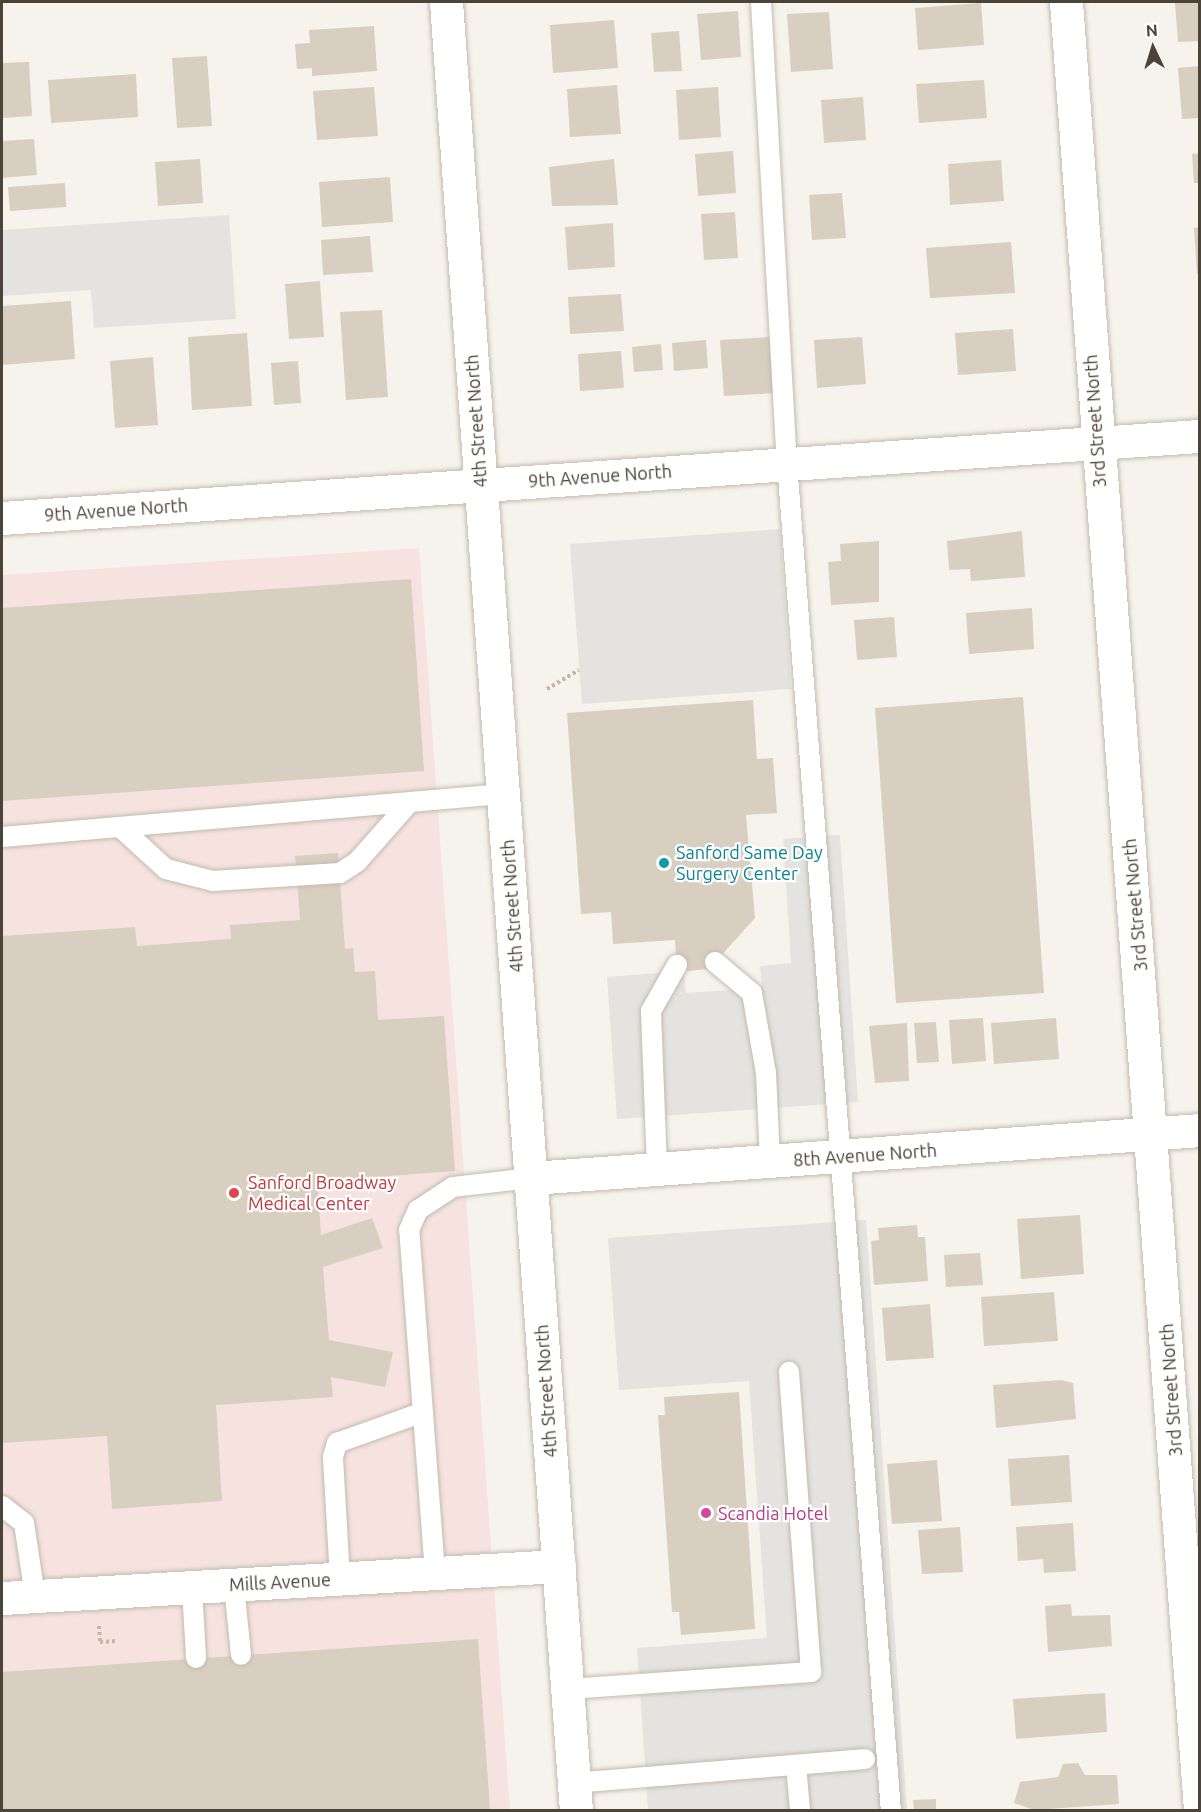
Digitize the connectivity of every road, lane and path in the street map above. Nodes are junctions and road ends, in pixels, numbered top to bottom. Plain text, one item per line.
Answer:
1 (446, 2) edge
2 (760, 2) edge
3 (1066, 2) edge
4 (1200, 436) edge
5 (1096, 443) junction
6 (787, 463) junction
7 (480, 485) junction
8 (2, 518) edge
9 (579, 670) dead end
10 (547, 688) dead end
11 (504, 794) junction
12 (409, 802) junction
13 (120, 827) junction
14 (2, 837) edge
15 (715, 962) dead end
16 (677, 965) dead end
17 (1200, 1130) edge
18 (1154, 1133) junction
19 (840, 1158) junction
20 (770, 1162) junction
21 (657, 1168) junction
22 (531, 1178) junction
23 (789, 1372) dead end
24 (423, 1412) junction
25 (2, 1506) edge
26 (559, 1566) junction
27 (435, 1573) junction
28 (340, 1579) junction
29 (234, 1585) junction
30 (192, 1588) junction
31 (35, 1596) junction
32 (2, 1598) edge
33 (99, 1619) dead end
34 (118, 1641) dead end
35 (241, 1655) dead end
36 (196, 1658) dead end
37 (567, 1689) junction
38 (865, 1759) dead end
39 (796, 1765) junction
40 (575, 1796) edge
41 (1200, 1809) edge
42 (800, 1810) edge
43 (891, 1810) edge

1 - 7 street, 4th Street North
2 - 6 lane
3 - 5 street, 3rd Street North
4 - 5 street, 9th Avenue North
5 - 6 street, 9th Avenue North
5 - 18 street, 3rd Street North
6 - 7 street, 9th Avenue North
6 - 19 lane
7 - 8 street, 9th Avenue North
7 - 11 street, 4th Street North
9 - 10 path
11 - 12 lane
11 - 22 street, 4th Street North
12 - 13 lane
12 - 13 lane
13 - 14 lane
15 - 20 lane
16 - 21 lane
17 - 18 street, 8th Avenue North
18 - 19 street, 8th Avenue North
18 - 41 street, 3rd Street North
19 - 20 street, 8th Avenue North
19 - 43 lane
20 - 21 street, 8th Avenue North
21 - 22 street, 8th Avenue North
22 - 24 lane
22 - 26 street, 4th Street North
23 - 37 lane
24 - 27 lane
24 - 28 lane
25 - 31 lane
26 - 27 street, Mills Avenue
26 - 37 street, 4th Street North
27 - 28 street, Mills Avenue
28 - 29 street, Mills Avenue
29 - 30 street, Mills Avenue
29 - 35 lane
30 - 31 street, Mills Avenue
30 - 36 lane
31 - 32 street, Mills Avenue
33 - 34 path
37 - 40 street, 4th Street North
38 - 39 lane
39 - 40 lane
39 - 42 lane

